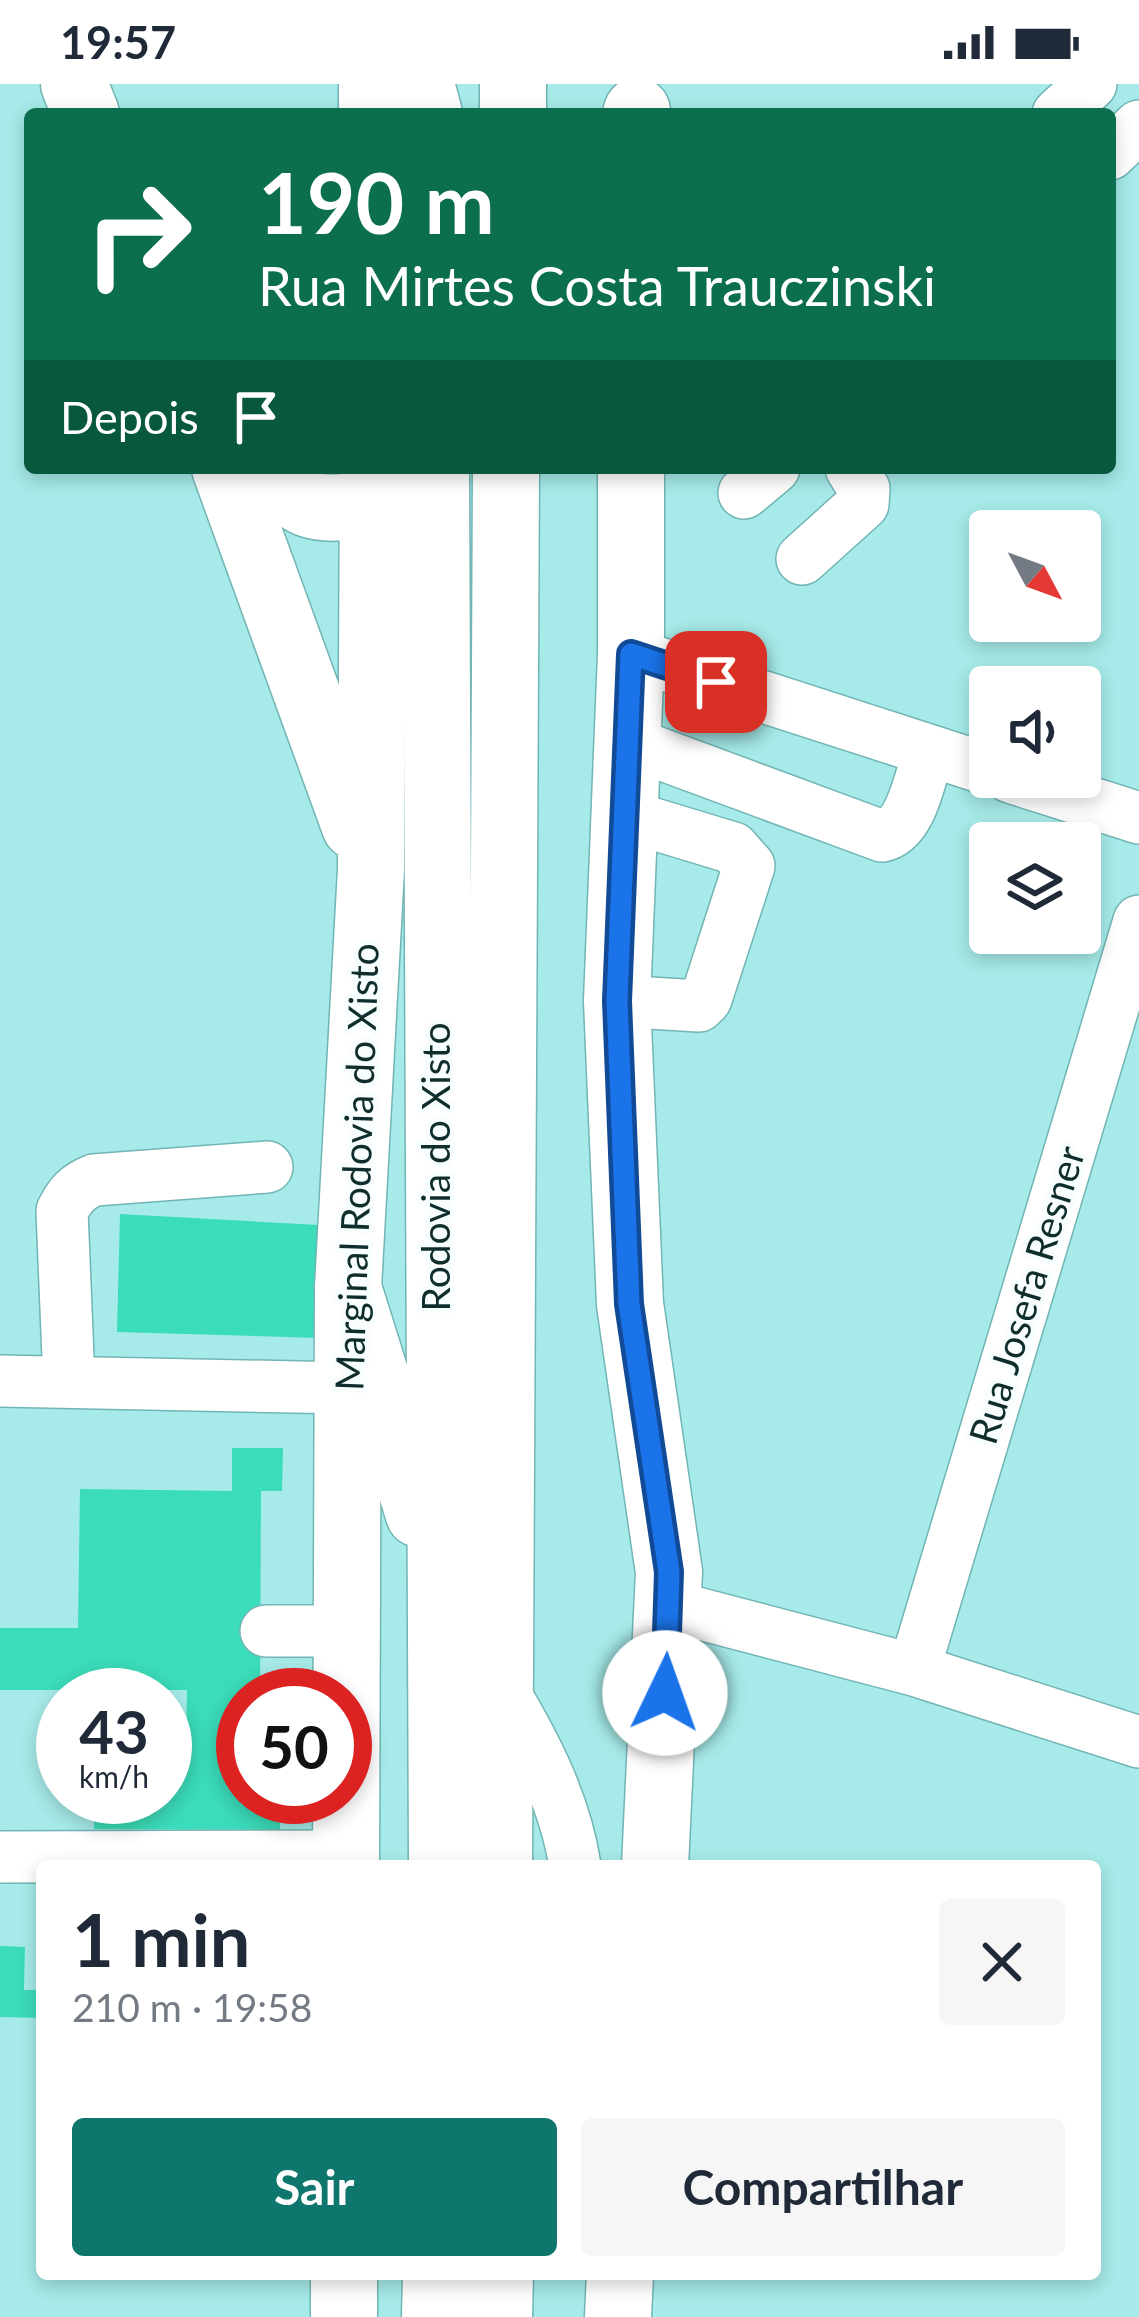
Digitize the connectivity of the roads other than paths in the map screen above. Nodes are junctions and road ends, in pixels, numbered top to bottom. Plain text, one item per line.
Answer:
1 (1091, 84) edge
2 (1118, 84) edge
3 (1065, 108) edge
4 (1139, 108) edge
5 (1139, 126) edge
6 (1116, 148) edge
7 (227, 474) edge
8 (279, 474) edge
9 (436, 474) edge
10 (855, 474) edge
11 (643, 479) edge
12 (511, 485) edge
13 (373, 487) edge
14 (802, 559) dead end
15 (631, 654) junction
16 (628, 742) junction
17 (929, 751) junction
18 (969, 763) edge
19 (1076, 798) edge
20 (624, 815) junction
21 (1139, 818) edge
22 (370, 868) junction
23 (1139, 921) edge
24 (617, 1001) junction
25 (267, 1167) dead end
26 (347, 1288) junction
27 (0, 1381) edge
28 (68, 1382) junction
29 (347, 1388) junction
30 (438, 1575) junction
31 (670, 1606) junction
32 (266, 1631) dead end
33 (346, 1631) junction
34 (914, 1670) junction
35 (499, 1684) junction
36 (1139, 1742) edge
37 (0, 1857) edge
38 (260, 1860) edge
39 (346, 1860) edge
40 (442, 1860) edge
41 (500, 1860) edge
42 (574, 1860) edge
43 (655, 1860) edge
44 (344, 2280) edge
45 (436, 2280) edge
46 (500, 2280) edge
47 (344, 2317) edge
48 (435, 2317) edge
49 (499, 2317) edge

1 - 3 street
2 - 4 street
5 - 6 street
7 - 22 main road
8 - 13 main road
9 - 30 main road, Rodovia do Xisto
10 - 14 street
11 - 15 main road
12 - 35 main road, Rodovia do Xisto
13 - 22 main road, Marginal Rodovia do Xisto
15 - 16 main road
15 - 17 street
16 - 17 street
16 - 20 main road
17 - 18 street
19 - 21 street
20 - 24 main road
20 - 24 street
22 - 26 main road, Marginal Rodovia do Xisto
23 - 34 street, Rua Josefa Resner
24 - 31 main road
25 - 28 street
26 - 29 main road, Marginal Rodovia do Xisto
26 - 30 main road
27 - 28 street
28 - 29 street
29 - 33 main road, Marginal Rodovia do Xisto
30 - 40 main road, Rodovia do Xisto
31 - 34 street
31 - 43 main road
32 - 33 street
33 - 39 main road, Marginal Rodovia do Xisto
34 - 36 street
35 - 41 main road, Rodovia do Xisto
35 - 42 street
37 - 38 street
44 - 47 main road
45 - 48 main road
46 - 49 main road

